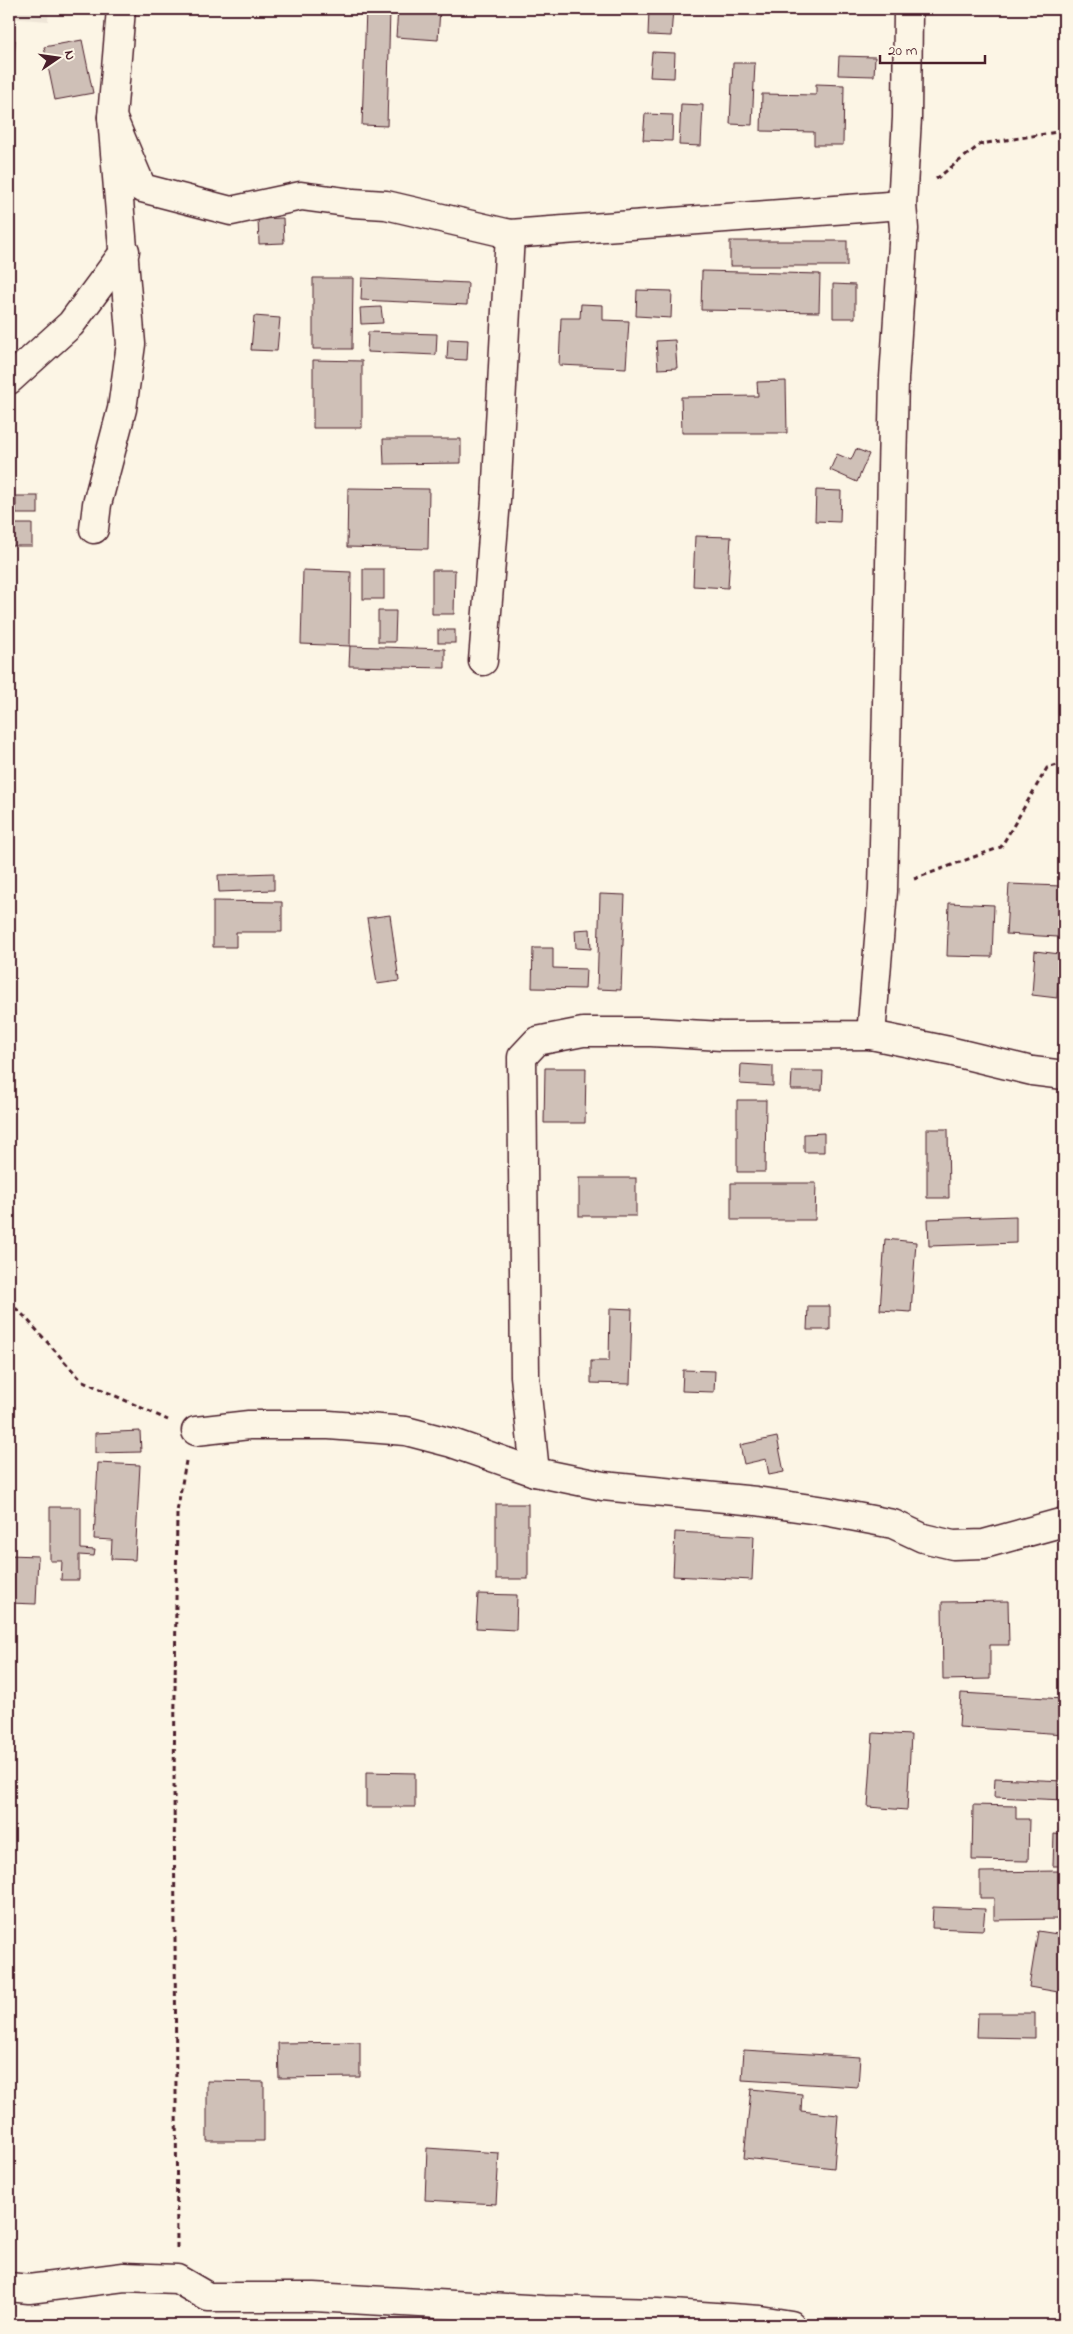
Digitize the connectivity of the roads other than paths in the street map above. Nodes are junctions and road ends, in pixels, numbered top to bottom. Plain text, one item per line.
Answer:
1 (121, 9) edge
2 (908, 9) edge
3 (112, 117) junction
4 (902, 206) junction
5 (510, 234) junction
6 (125, 251) junction
7 (9, 380) edge
8 (94, 529) dead end
9 (483, 661) dead end
10 (871, 1035) junction
11 (1064, 1075) edge
12 (196, 1430) road end
13 (535, 1472) junction
14 (1064, 1522) edge
15 (9, 2288) edge
16 (792, 2325) edge

1 - 3 street
2 - 4 street
3 - 5 street
3 - 6 street
4 - 5 street
4 - 10 street
5 - 9 street
6 - 7 street
6 - 8 street
10 - 11 street
10 - 13 street
12 - 13 street
13 - 14 street
15 - 16 street

